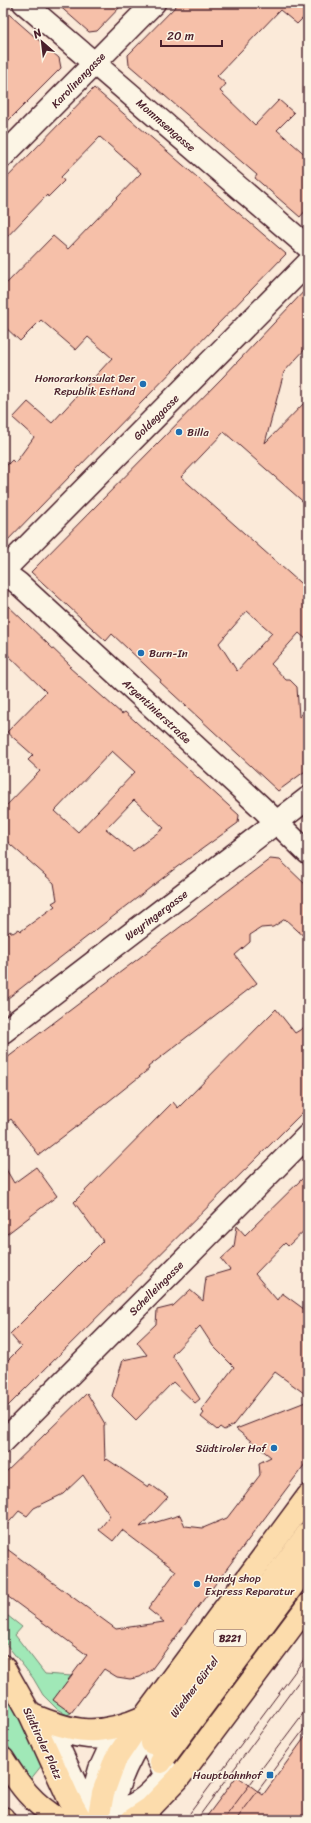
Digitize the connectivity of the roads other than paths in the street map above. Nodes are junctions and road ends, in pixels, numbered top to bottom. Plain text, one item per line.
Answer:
1 (24, 3) edge
2 (154, 3) edge
3 (94, 64) junction
4 (3, 156) edge
5 (308, 247) edge
6 (308, 263) edge
7 (3, 572) edge
8 (308, 798) edge
9 (276, 823) junction
10 (308, 852) edge
11 (3, 1032) edge
12 (308, 1135) edge
13 (3, 1442) edge
14 (308, 1496) edge
15 (308, 1533) edge
16 (308, 1565) edge
17 (308, 1605) edge
18 (3, 1666) edge
19 (30, 1714) junction
20 (144, 1717) junction
21 (3, 1760) edge
22 (71, 1810) edge
23 (60, 1820) edge
24 (81, 1820) edge
25 (98, 1820) edge
26 (132, 1820) edge

1 - 3 street, Mommsengasse
2 - 3 street, Karolinengasse
3 - 4 street, Karolinengasse
3 - 5 street, Mommsengasse
6 - 7 street, Goldeggasse
7 - 9 street, Argentinierstraße
8 - 9 street, Weyringergasse
9 - 10 street, Argentinierstraße
9 - 11 street, Weyringergasse
12 - 13 street, Schelleingasse
14 - 20 main road
15 - 16 main road, Wiedner Gürtel / B221
17 - 26 main road
18 - 19 main road, Südtiroler Platz
19 - 20 main road
19 - 22 main road, Südtiroler Platz
20 - 25 main road
21 - 23 main road
22 - 24 main road, Südtiroler Platz

